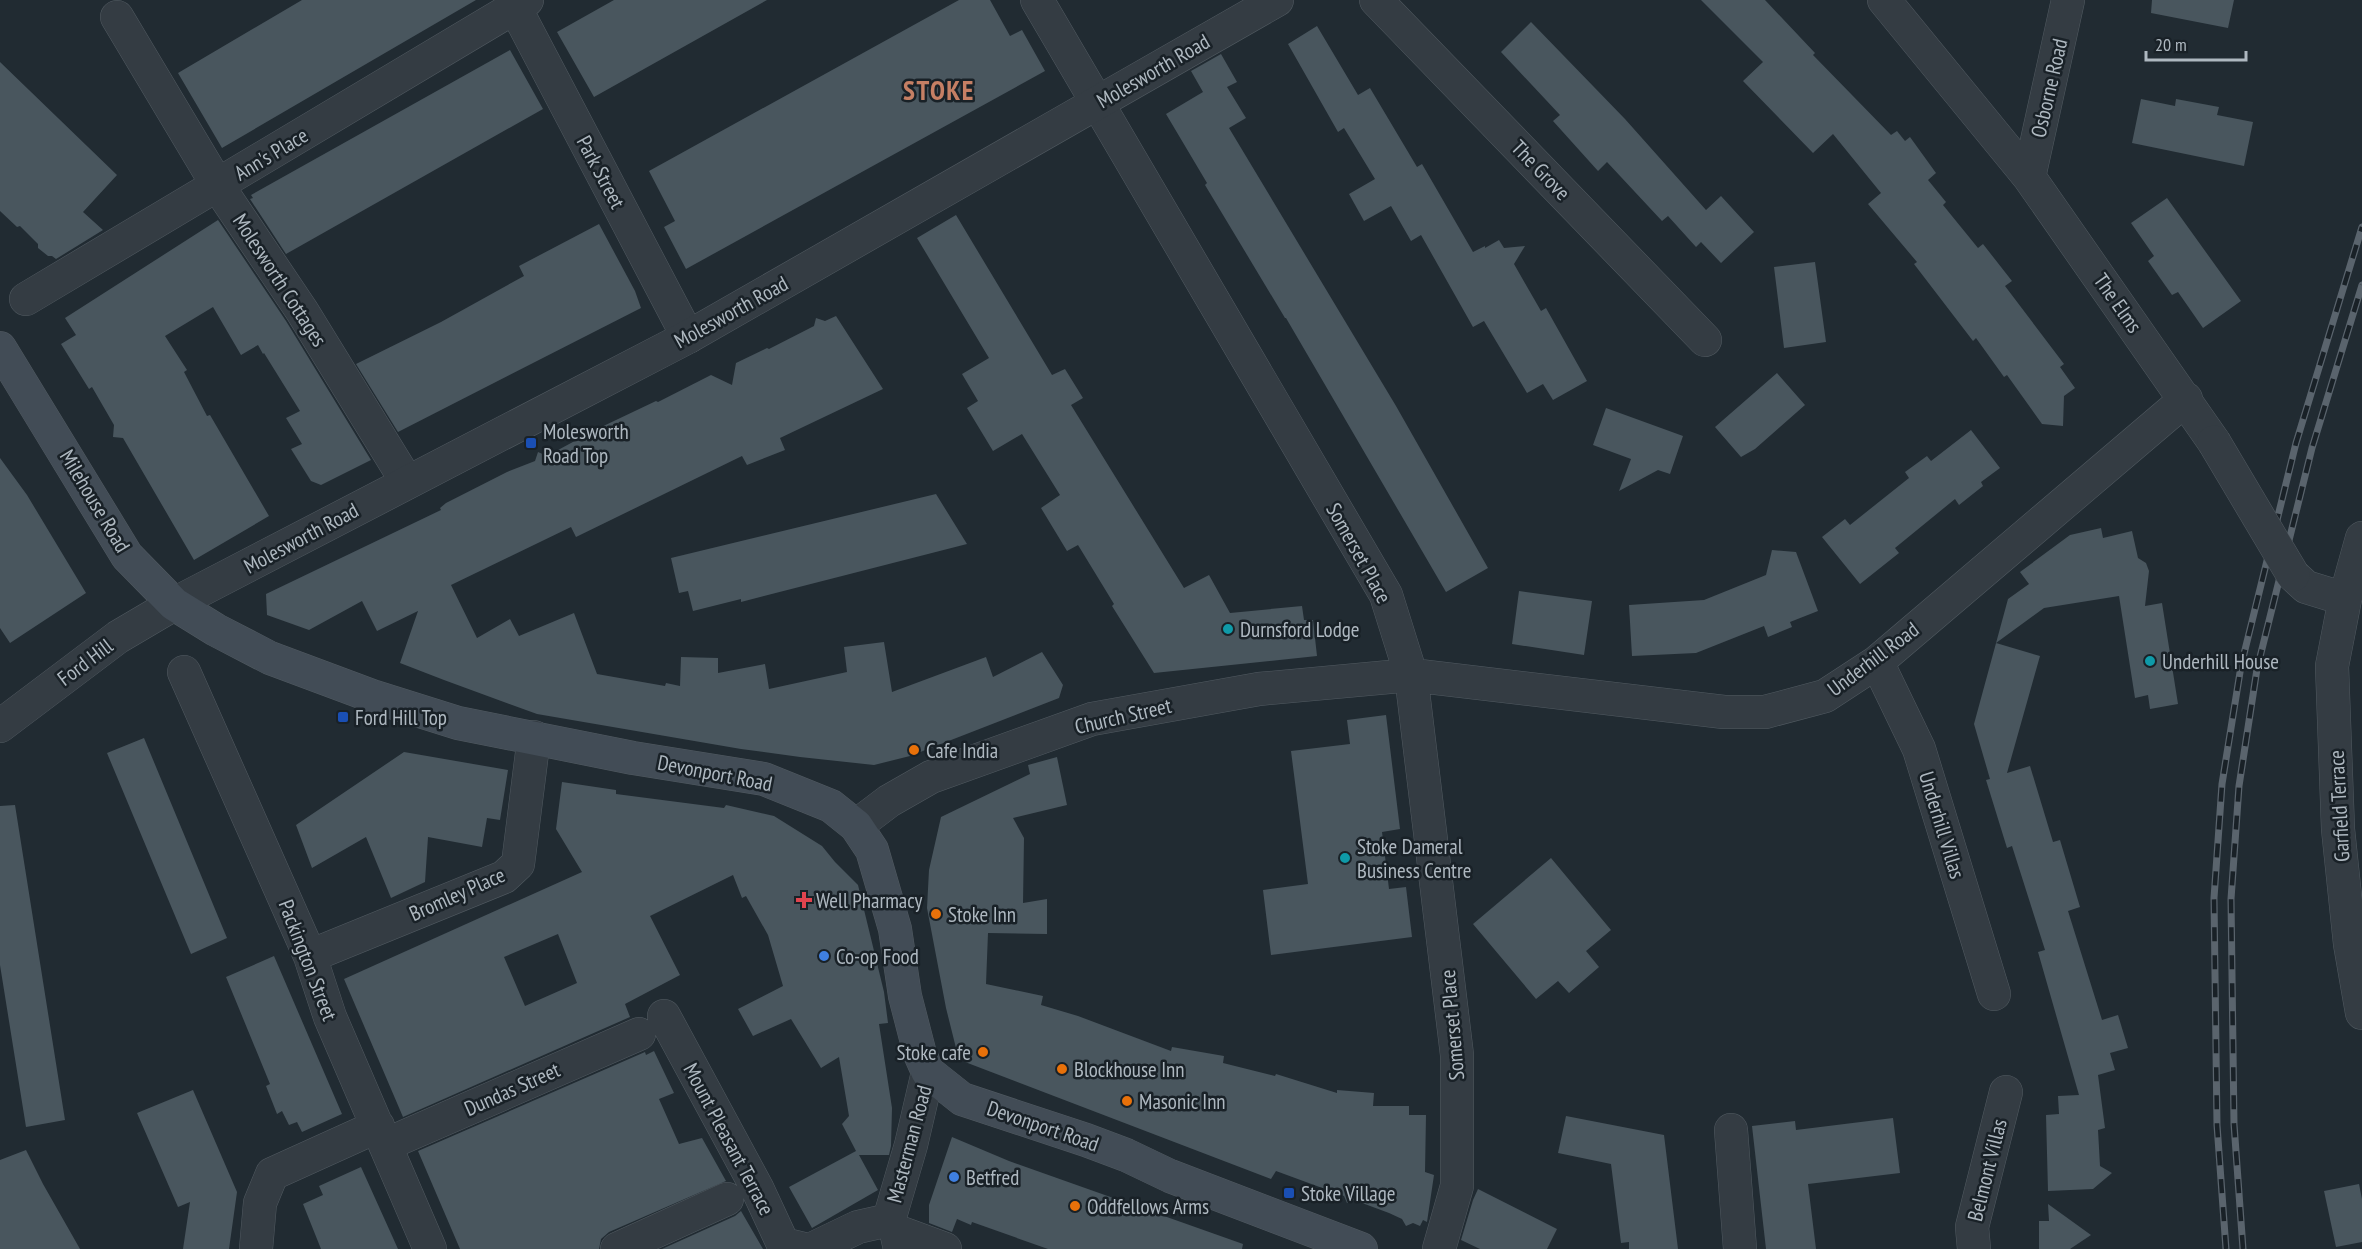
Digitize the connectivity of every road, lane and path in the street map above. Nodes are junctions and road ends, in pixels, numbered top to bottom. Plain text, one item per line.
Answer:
1 (1036, 0) edge
2 (1277, 0) edge
3 (1376, 0) edge
4 (1884, 0) edge
5 (2068, 0) edge
6 (518, 2) edge
7 (117, 17) dead end
8 (1097, 103) junction
9 (2029, 177) junction
10 (218, 186) junction
11 (26, 299) dead end
12 (688, 337) junction
13 (1705, 340) dead end
14 (0, 348) edge
15 (2186, 399) junction
16 (407, 482) junction
17 (2362, 538) edge
18 (2345, 599) junction
19 (174, 604) junction
20 (216, 630) joint
21 (1877, 662) junction
22 (184, 672) dead end
23 (1412, 675) junction
24 (0, 726) edge
25 (534, 737) junction
26 (856, 826) junction
27 (2350, 830) edge
28 (310, 956) junction
29 (1994, 994) dead end
30 (2362, 1013) edge
31 (652, 1025) joint
32 (928, 1072) junction
33 (2006, 1092) dead end
34 (1731, 1130) dead end
35 (382, 1135) junction
36 (727, 1199) dead end
37 (895, 1233) edge
38 (256, 1249) edge
39 (429, 1249) edge
40 (617, 1249) edge
41 (804, 1249) edge
42 (812, 1249) edge
43 (945, 1249) edge
44 (1361, 1249) edge
45 (1439, 1249) edge
46 (1740, 1249) edge
47 (1974, 1249) edge

1 - 8 street, Somerset Place
2 - 8 street, Molesworth Road
3 - 13 street, The Grove
4 - 9 street, The Elms
5 - 9 street, Osborne Road
6 - 10 street, Ann's Place
6 - 12 street, Park Street
7 - 10 street, Molesworth Cottages
8 - 12 street, Molesworth Road
8 - 23 street, Somerset Place
9 - 15 street, The Elms
10 - 11 street, Ann's Place
10 - 16 street, Molesworth Cottages
12 - 16 street, Molesworth Road
14 - 19 main road, Milehouse Road
15 - 18 street, The Elms, bridge
15 - 21 street, Underhill Road
16 - 19 street, Molesworth Road
17 - 18 street, Garfield Terrace
18 - 27 street, Garfield Terrace
19 - 20 main road, Milehouse Road
19 - 24 street, Ford Hill
20 - 25 main road, Devonport Road
21 - 23 street, Underhill Road
21 - 29 street, Underhill Villas
22 - 28 street, Packington Street
23 - 26 street, Church Street
23 - 45 street, Somerset Place
25 - 26 main road, Devonport Road
25 - 28 street, Bromley Place
26 - 32 main road, Devonport Road
27 - 30 street, Garfield Terrace
28 - 35 street, Packington Street
31 - 35 street, Dundas Street
31 - 41 street, Mount Pleasant Terrace
32 - 37 street, Masterman Road
32 - 44 main road, Devonport Road
33 - 47 street, Belmont Villas
34 - 46 street
35 - 38 street, Dundas Street
35 - 39 street, Packington Street
36 - 40 street
37 - 42 street
37 - 43 street

